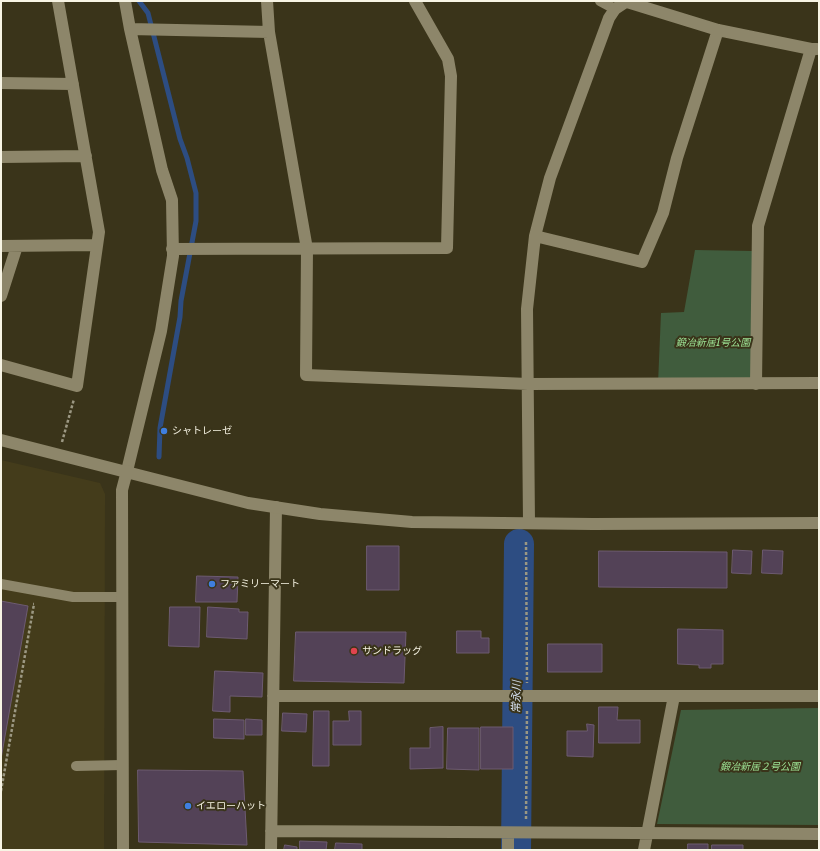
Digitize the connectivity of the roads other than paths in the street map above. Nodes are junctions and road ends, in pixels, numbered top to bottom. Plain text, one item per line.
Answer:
1 (58, 1) edge
2 (125, 1) edge
3 (267, 1) edge
4 (415, 1) edge
5 (600, 1) edge
6 (627, 1) edge
7 (615, 9) junction
8 (130, 29) junction
9 (718, 30) junction
10 (269, 32) junction
11 (815, 49) edge
12 (1, 83) edge
13 (73, 84) junction
14 (86, 156) junction
15 (1, 157) edge
16 (535, 236) junction
17 (97, 245) junction
18 (1, 246) edge
19 (17, 246) junction
20 (172, 249) junction
21 (306, 249) junction
22 (1, 296) edge
23 (1, 365) edge
24 (528, 384) junction
25 (756, 384) junction
26 (819, 384) edge
27 (1, 440) edge
28 (127, 471) junction
29 (276, 507) junction
30 (529, 523) junction
31 (819, 524) edge
32 (1, 584) edge
33 (122, 597) junction
34 (273, 696) junction
35 (674, 696) junction
36 (819, 696) edge
37 (122, 765) junction
38 (76, 766) dead end
39 (272, 832) junction
40 (510, 833) junction
41 (648, 834) junction
42 (819, 834) edge
43 (123, 850) edge
44 (271, 850) edge
45 (508, 850) edge
46 (644, 850) edge

1 - 13 street
2 - 8 street
3 - 10 street
4 - 21 street
5 - 7 lane
6 - 7 street
6 - 9 street
7 - 16 street
8 - 10 street
8 - 20 street
9 - 11 street
9 - 16 street
10 - 21 street
11 - 25 street
12 - 13 street
13 - 14 street
14 - 15 street
14 - 17 street
16 - 24 street
17 - 19 street
17 - 23 street
18 - 19 street
19 - 22 street
20 - 21 street
20 - 28 street
21 - 24 street
24 - 25 street
24 - 30 street
25 - 26 street
27 - 28 street
28 - 29 street
28 - 33 street
29 - 30 street
29 - 34 street
30 - 31 street
32 - 33 lane
33 - 37 street
34 - 35 street
34 - 39 street
35 - 36 street
35 - 41 street
37 - 38 lane
37 - 43 street
39 - 40 street
39 - 44 street
40 - 41 street
40 - 45 street
41 - 42 street
41 - 46 street

